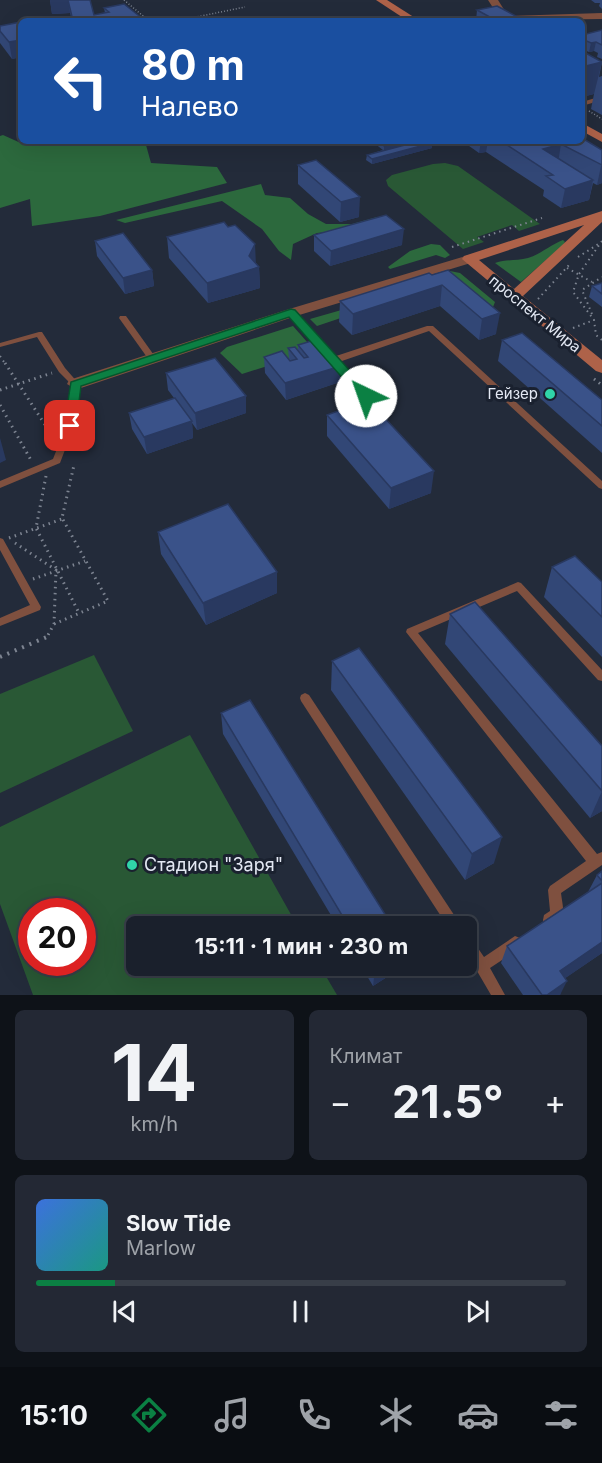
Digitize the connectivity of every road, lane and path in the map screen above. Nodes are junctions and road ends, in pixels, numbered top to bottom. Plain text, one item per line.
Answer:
1 (124, 0) edge
2 (381, 0) edge
3 (493, 0) edge
4 (245, 7) dead end
5 (602, 16) edge
6 (145, 18) edge
7 (192, 18) edge
8 (410, 18) edge
9 (504, 18) edge
10 (519, 18) edge
11 (602, 98) edge
12 (585, 105) edge
13 (585, 108) edge
14 (602, 119) edge
15 (585, 128) edge
16 (602, 139) edge
17 (601, 215) edge
18 (542, 218) dead end
19 (558, 230) junction
20 (576, 241) junction
21 (602, 242) edge
22 (452, 247) dead end
23 (468, 259) junction
24 (567, 268) junction
25 (579, 274) junction
26 (602, 277) edge
27 (592, 282) junction
28 (514, 297) junction
29 (538, 299) dead end
30 (291, 313) junction
31 (602, 317) edge
32 (123, 318) dead end
33 (594, 320) junction
34 (560, 333) junction
35 (602, 340) edge
36 (0, 345) edge
37 (0, 356) edge
38 (152, 358) junction
39 (333, 361) junction
40 (602, 368) edge
41 (62, 370) junction
42 (19, 384) junction
43 (75, 384) junction
44 (0, 390) edge
45 (366, 396) dead end
46 (0, 405) edge
47 (62, 451) junction
48 (74, 465) dead end
49 (41, 473) junction
50 (0, 485) edge
51 (602, 486) edge
52 (62, 518) junction
53 (36, 528) junction
54 (4, 540) edge
55 (14, 549) dead end
56 (86, 561) junction
57 (56, 570) junction
58 (36, 589) dead end
59 (79, 613) junction
60 (50, 615) dead end
61 (0, 622) edge
62 (54, 624) junction
63 (0, 657) edge
64 (602, 677) edge
65 (305, 698) dead end
66 (599, 860) edge
67 (449, 916) edge
68 (477, 959) edge
69 (482, 966) junction
70 (498, 995) edge

1 - 6 path
2 - 8 street
3 - 9 street
4 - 7 path
5 - 10 street
11 - 12 lane
13 - 14 path
15 - 16 street
17 - 19 street
17 - 20 street
18 - 22 path
19 - 20 street
19 - 23 street
20 - 28 street
21 - 24 path
21 - 25 path
23 - 28 street, проспект Мира
23 - 30 street
24 - 25 path
24 - 29 path
25 - 27 path
25 - 33 path
26 - 27 path
27 - 33 path
28 - 34 street, проспект Мира
30 - 38 street
30 - 39 lane
31 - 33 path
32 - 38 lane
33 - 34 path
33 - 35 path
34 - 40 street, проспект Мира
36 - 41 lane
37 - 42 path
38 - 43 street
39 - 45 lane
39 - 51 lane
41 - 42 path
41 - 43 lane
42 - 44 path
42 - 47 path
43 - 47 lane
46 - 49 path
47 - 49 lane
48 - 52 path
49 - 50 lane
49 - 53 path
52 - 53 path
52 - 56 path
53 - 54 path
53 - 57 path
54 - 55 path
54 - 57 path
54 - 61 lane
56 - 57 path
56 - 59 path
57 - 58 path
57 - 59 path
57 - 62 path
59 - 62 path
60 - 62 path
62 - 63 path
64 - 66 lane
65 - 67 lane
66 - 69 lane
68 - 69 lane
69 - 70 lane

